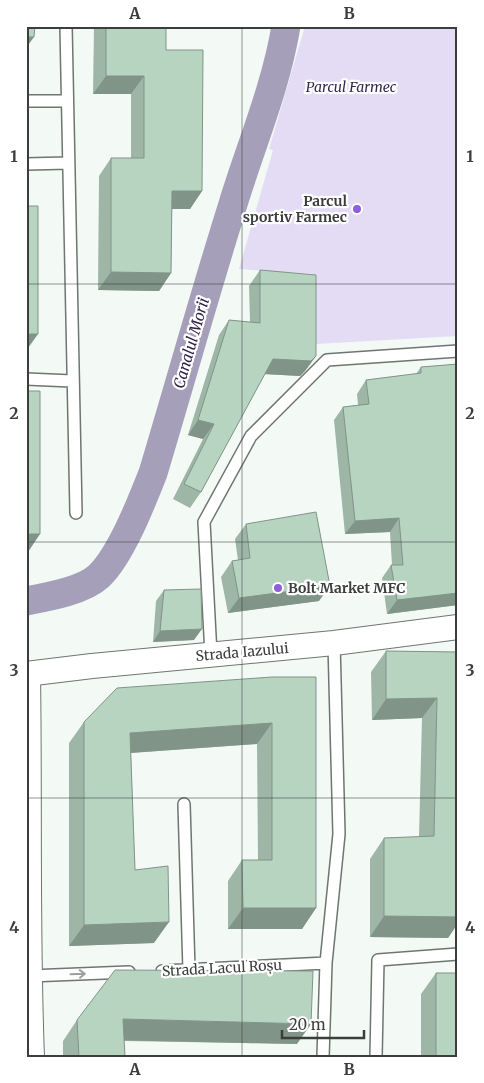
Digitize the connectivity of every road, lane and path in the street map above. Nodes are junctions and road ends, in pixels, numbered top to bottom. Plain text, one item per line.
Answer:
1 (66, 26) edge
2 (26, 101) edge
3 (67, 101) junction
4 (26, 164) edge
5 (68, 164) junction
6 (458, 351) edge
7 (26, 380) edge
8 (72, 381) junction
9 (76, 513) dead end
10 (458, 627) edge
11 (334, 643) junction
12 (211, 655) junction
13 (27, 674) edge
14 (184, 804) dead end
15 (28, 828) edge
16 (458, 954) edge
17 (326, 963) junction
18 (189, 970) junction
19 (29, 976) junction
20 (30, 1045) edge
21 (323, 1057) edge
22 (376, 1057) edge

1 - 3 lane
2 - 3 lane
3 - 5 lane
4 - 5 lane
5 - 8 lane
6 - 12 lane
7 - 8 lane
8 - 9 lane
10 - 11 street, Strada Iazului
11 - 12 street, Strada Iazului
11 - 17 lane
12 - 13 street, Strada Iazului
13 - 15 street
14 - 18 lane
15 - 19 street
16 - 22 lane
17 - 18 lane, Strada Lacul Roșu
17 - 21 lane
19 -> 18 lane, Strada Lacul Roșu
19 - 20 street

